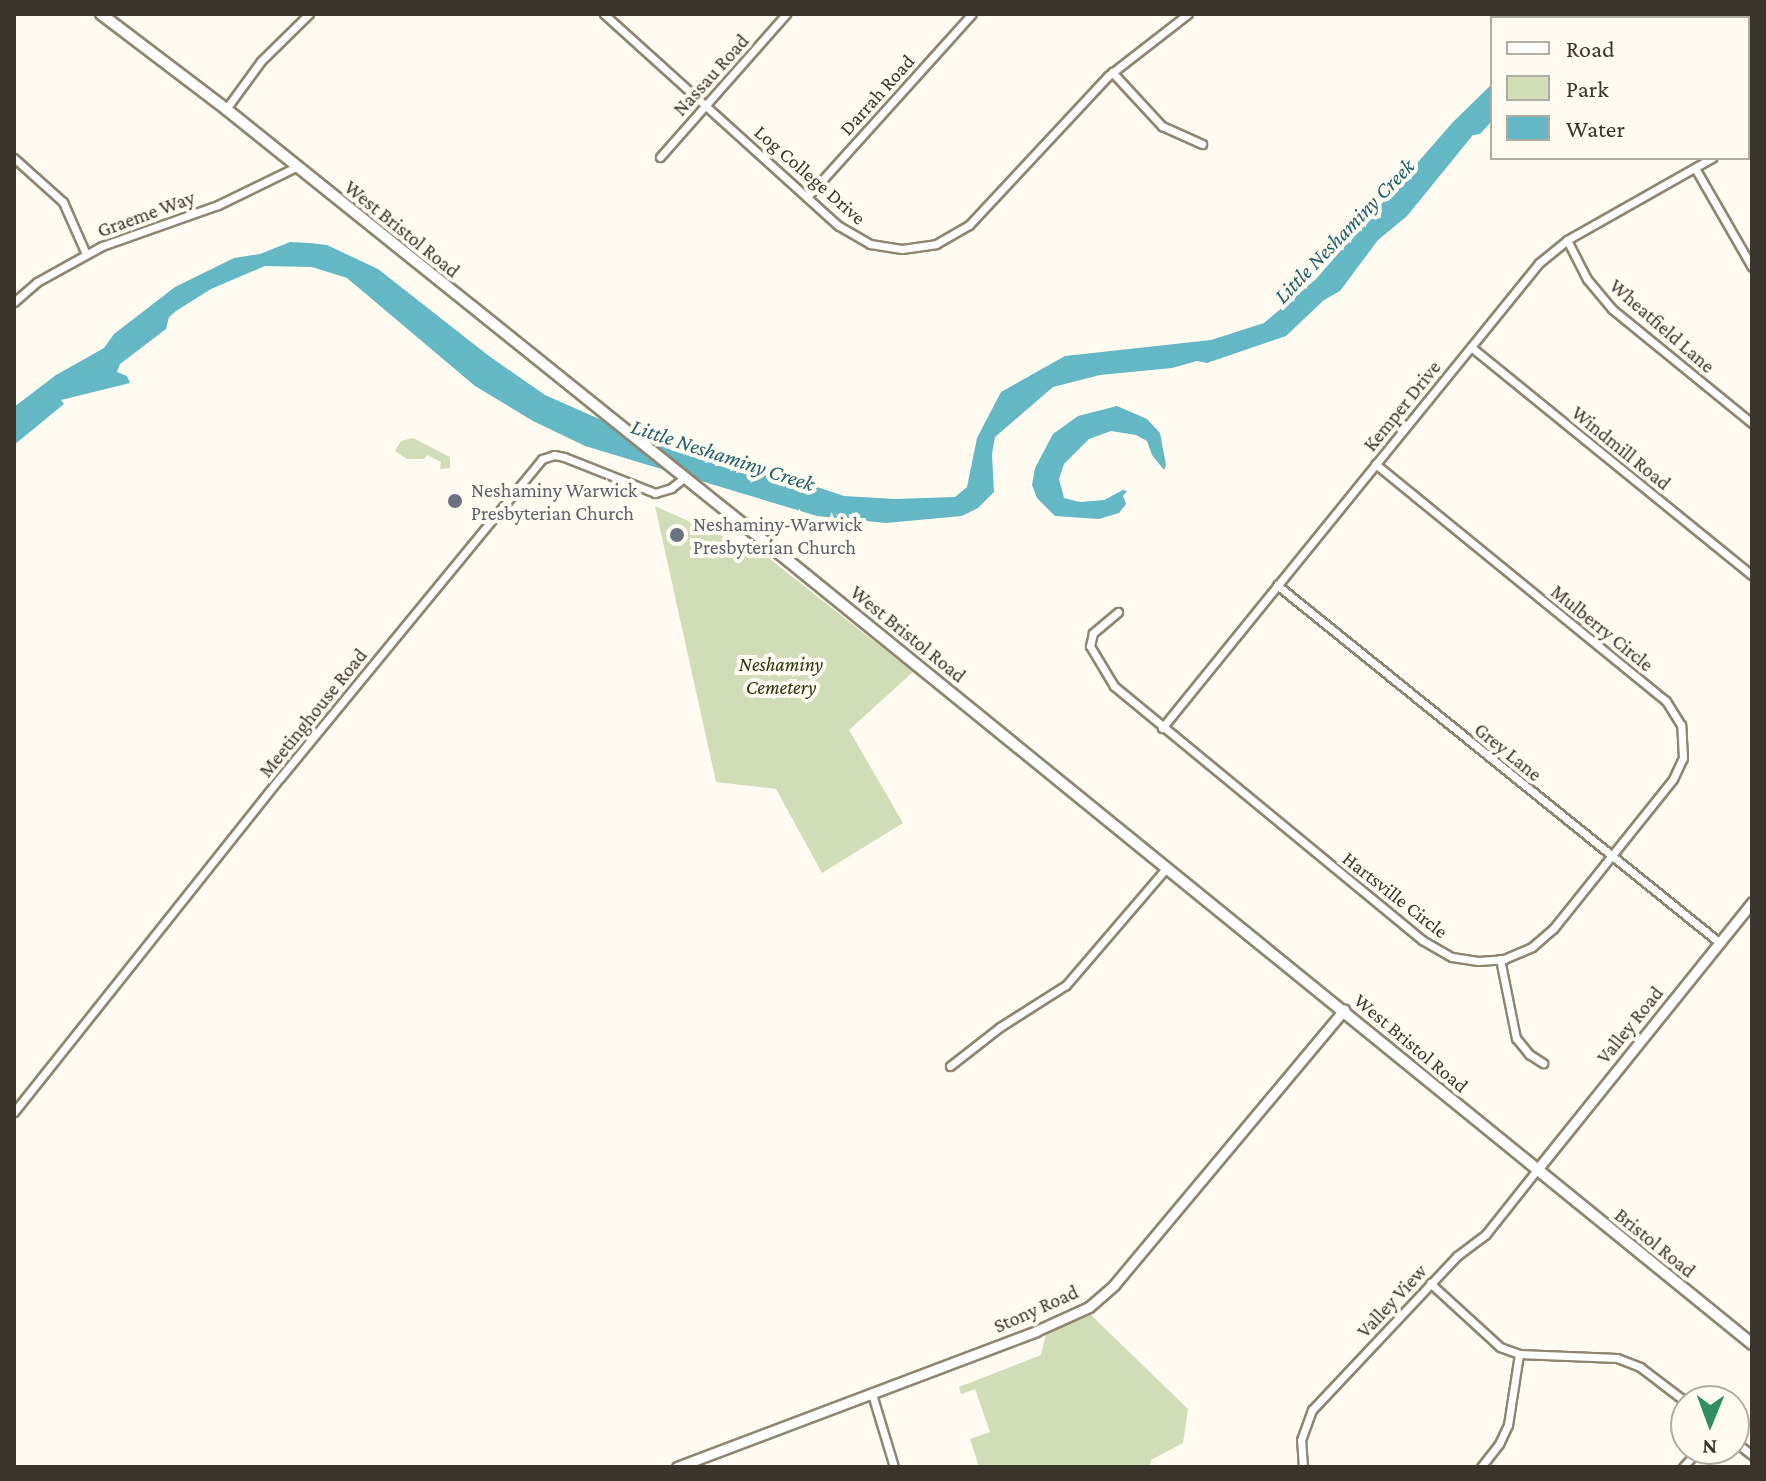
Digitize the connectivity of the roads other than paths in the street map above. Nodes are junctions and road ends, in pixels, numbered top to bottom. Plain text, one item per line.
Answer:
1 (101, 14) edge
2 (309, 14) edge
3 (604, 14) edge
4 (786, 14) edge
5 (972, 14) edge
6 (1167, 14) edge
7 (1188, 14) edge
8 (1173, 24) junction
9 (1112, 72) junction
10 (705, 104) junction
11 (226, 109) junction
12 (1202, 144) dead end
13 (660, 157) dead end
14 (14, 158) edge
15 (1709, 160) edge
16 (296, 167) junction
17 (1695, 168) junction
18 (807, 197) junction
19 (1567, 240) junction
20 (86, 254) junction
21 (1752, 267) edge
22 (14, 302) edge
23 (1471, 347) junction
24 (1752, 423) edge
25 (1375, 464) junction
26 (684, 476) junction
27 (1752, 575) edge
28 (1277, 585) junction
29 (1118, 612) dead end
30 (1162, 728) junction
31 (1611, 856) junction
32 (1167, 867) junction
33 (1752, 902) edge
34 (1720, 943) junction
35 (1500, 959) junction
36 (1344, 1010) junction
37 (1543, 1063) dead end
38 (950, 1066) dead end
39 (14, 1112) edge
40 (1536, 1171) junction
41 (1430, 1283) junction
42 (1752, 1344) edge
43 (1519, 1354) junction
44 (1670, 1390) edge
45 (872, 1394) junction
46 (677, 1467) edge
47 (894, 1467) edge
48 (1303, 1467) edge
49 (1481, 1467) edge

1 - 11 main road, West Bristol Road
2 - 11 street
3 - 10 street, Log College Drive
4 - 10 street, Nassau Road
5 - 18 street, Darrah Road
6 - 8 street
7 - 8 street, Log College Drive
8 - 9 street, Log College Drive
9 - 12 street
9 - 18 street, Log College Drive
10 - 13 street, Nassau Road
10 - 18 street, Log College Drive
11 - 16 main road, West Bristol Road
14 - 20 street
15 - 17 street, Kemper Drive
16 - 20 street, Graeme Way
16 - 26 main road, West Bristol Road
17 - 19 street, Kemper Drive
17 - 21 street
19 - 23 street, Kemper Drive
19 - 24 street, Wheatfield Lane
20 - 22 street, Graeme Way
23 - 25 street, Kemper Drive
23 - 27 street, Windmill Road
25 - 28 street, Kemper Drive
25 - 31 street, Mulberry Circle
26 - 32 main road, West Bristol Road
26 - 39 street, Meetinghouse Road
28 - 30 street, Kemper Drive
28 - 31 street, Grey Lane
29 - 30 street, Hartsville Circle
30 - 35 street, Hartsville Circle
31 - 34 street, Grey Lane
31 - 35 street, Hartsville Circle
32 - 36 main road, West Bristol Road
32 - 38 street
33 - 34 street, Valley Road
34 - 40 street, Valley Road
35 - 37 street
36 - 40 main road, West Bristol Road
36 - 45 street, Stony Road
40 - 41 street, Valley View
40 - 42 main road, Bristol Road
41 - 43 street
41 - 48 street, Valley View
43 - 44 street
43 - 49 street
45 - 46 street, Stony Road
45 - 47 street

